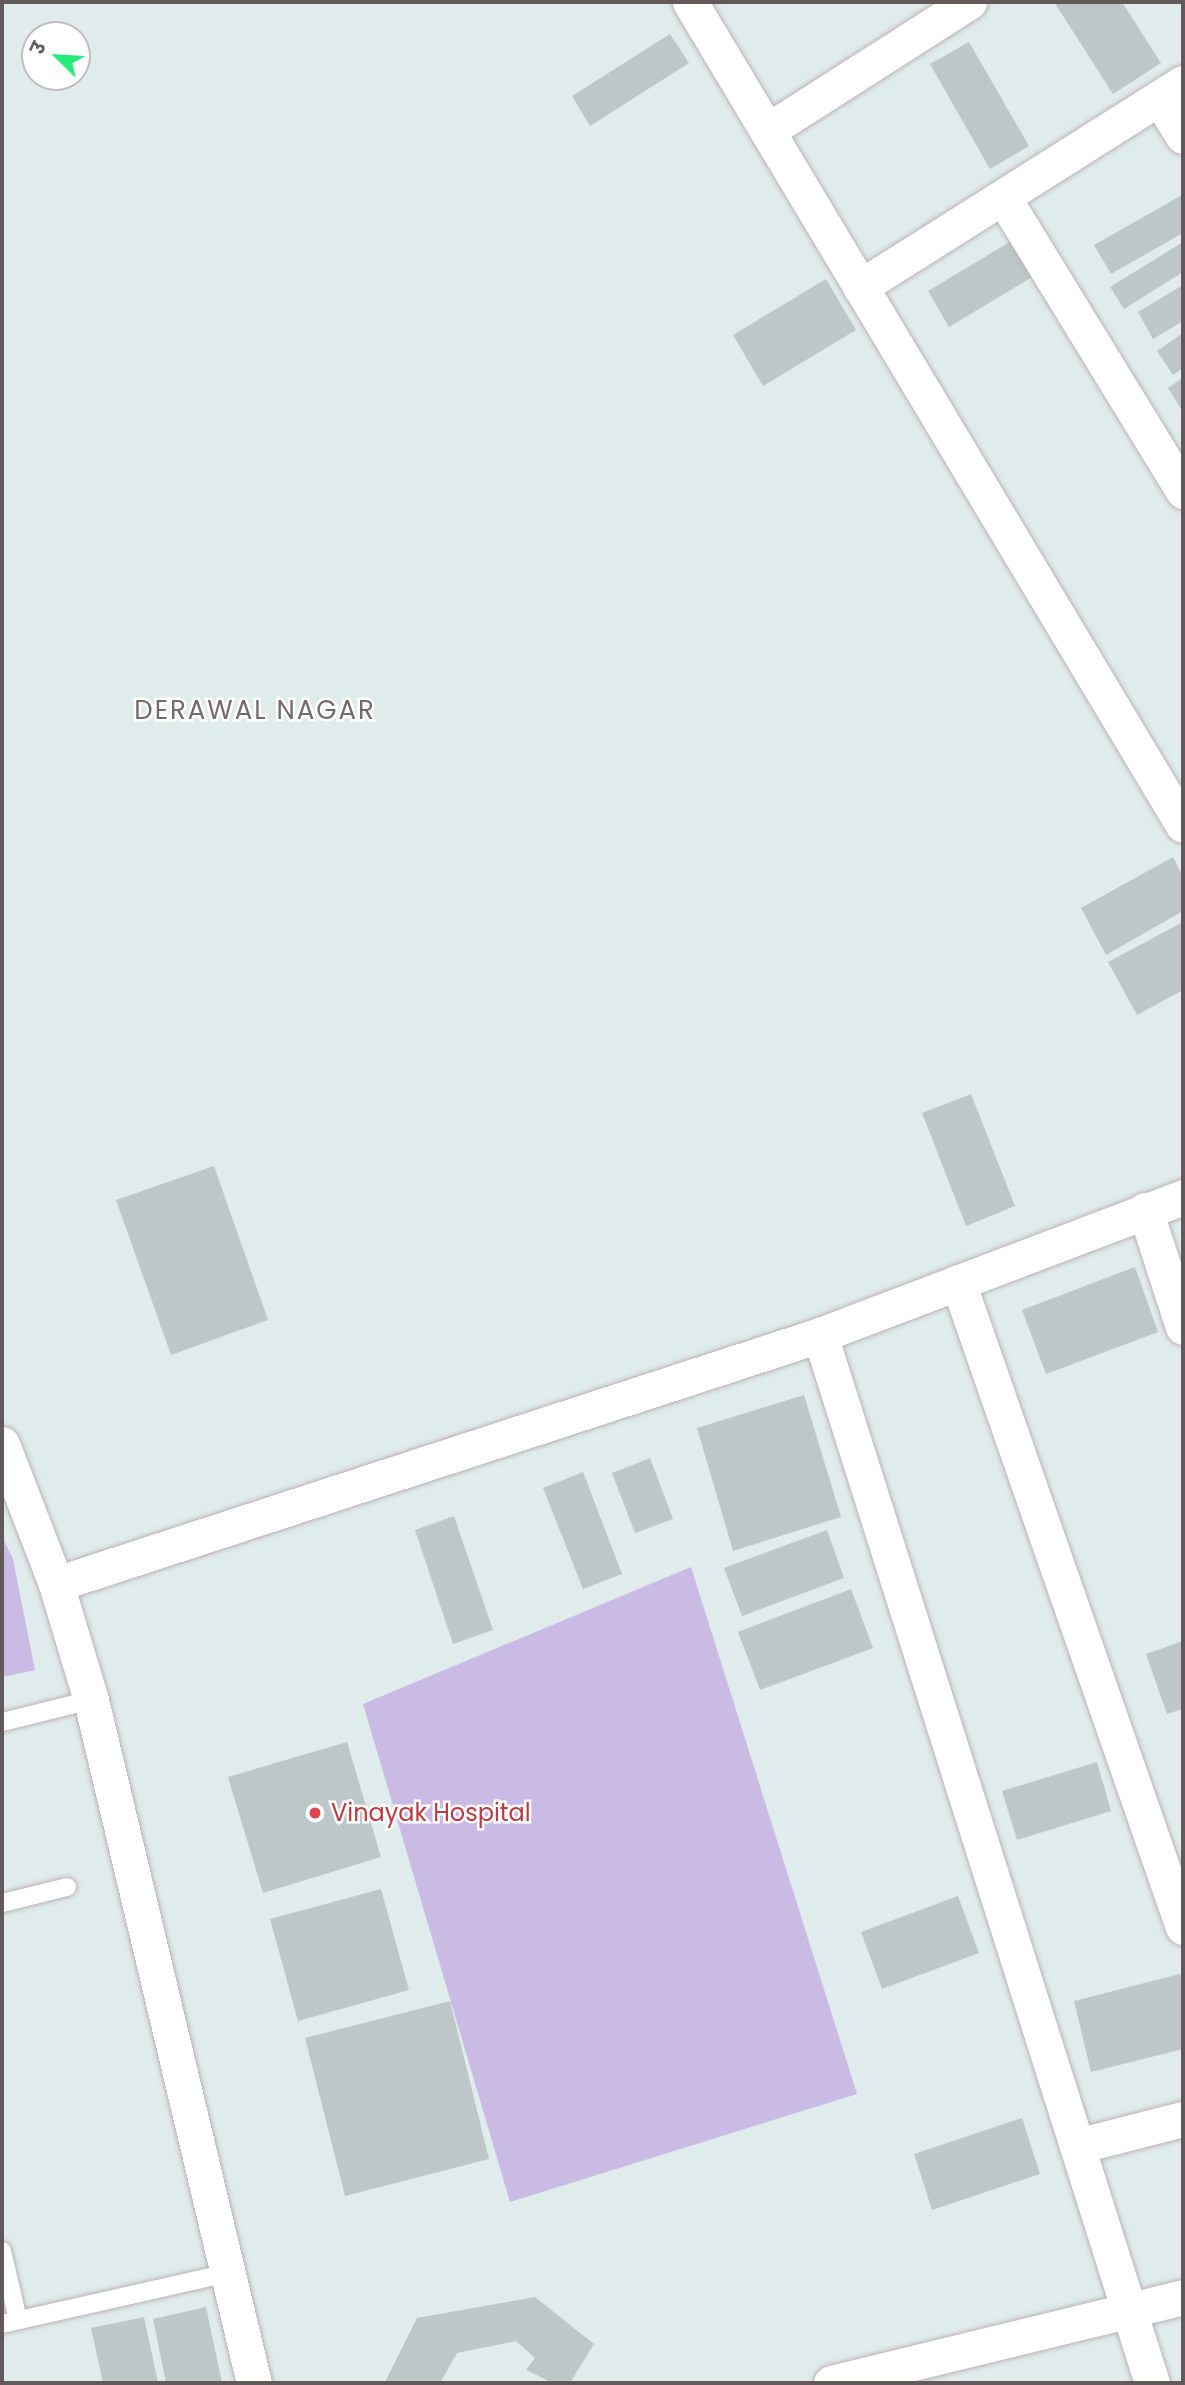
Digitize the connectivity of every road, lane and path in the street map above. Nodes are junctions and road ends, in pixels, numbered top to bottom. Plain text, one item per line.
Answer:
1 (690, 2) edge
2 (969, 2) edge
3 (1171, 91) edge
4 (766, 131) junction
5 (1183, 136) edge
6 (1003, 197) junction
7 (860, 287) junction
8 (1183, 491) edge
9 (1183, 825) edge
10 (1183, 1197) edge
11 (1145, 1210) junction
12 (958, 1282) junction
13 (1183, 1328) edge
14 (820, 1335) junction
15 (2, 1444) edge
16 (56, 1584) junction
17 (91, 1700) junction
18 (2, 1722) edge
19 (67, 1887) dead end
20 (2, 1903) edge
21 (1183, 1927) edge
22 (1183, 2119) edge
23 (1077, 2146) junction
24 (2, 2251) edge
25 (229, 2273) junction
26 (1183, 2297) edge
27 (1128, 2308) junction
28 (10, 2322) edge
29 (254, 2383) edge
30 (831, 2383) edge
31 (1152, 2383) edge

1 - 4 street
2 - 4 street
3 - 5 street
3 - 6 street
4 - 7 street
6 - 7 street
6 - 8 street
7 - 9 street
10 - 11 street
11 - 12 street
11 - 13 street
12 - 14 street
12 - 21 street
14 - 16 street
14 - 23 street
15 - 16 street
16 - 17 street
17 - 18 lane
17 - 25 street
19 - 20 lane
22 - 23 street
23 - 27 street
24 - 28 lane
25 - 28 lane
25 - 29 street
26 - 27 street
27 - 30 street
27 - 31 street

